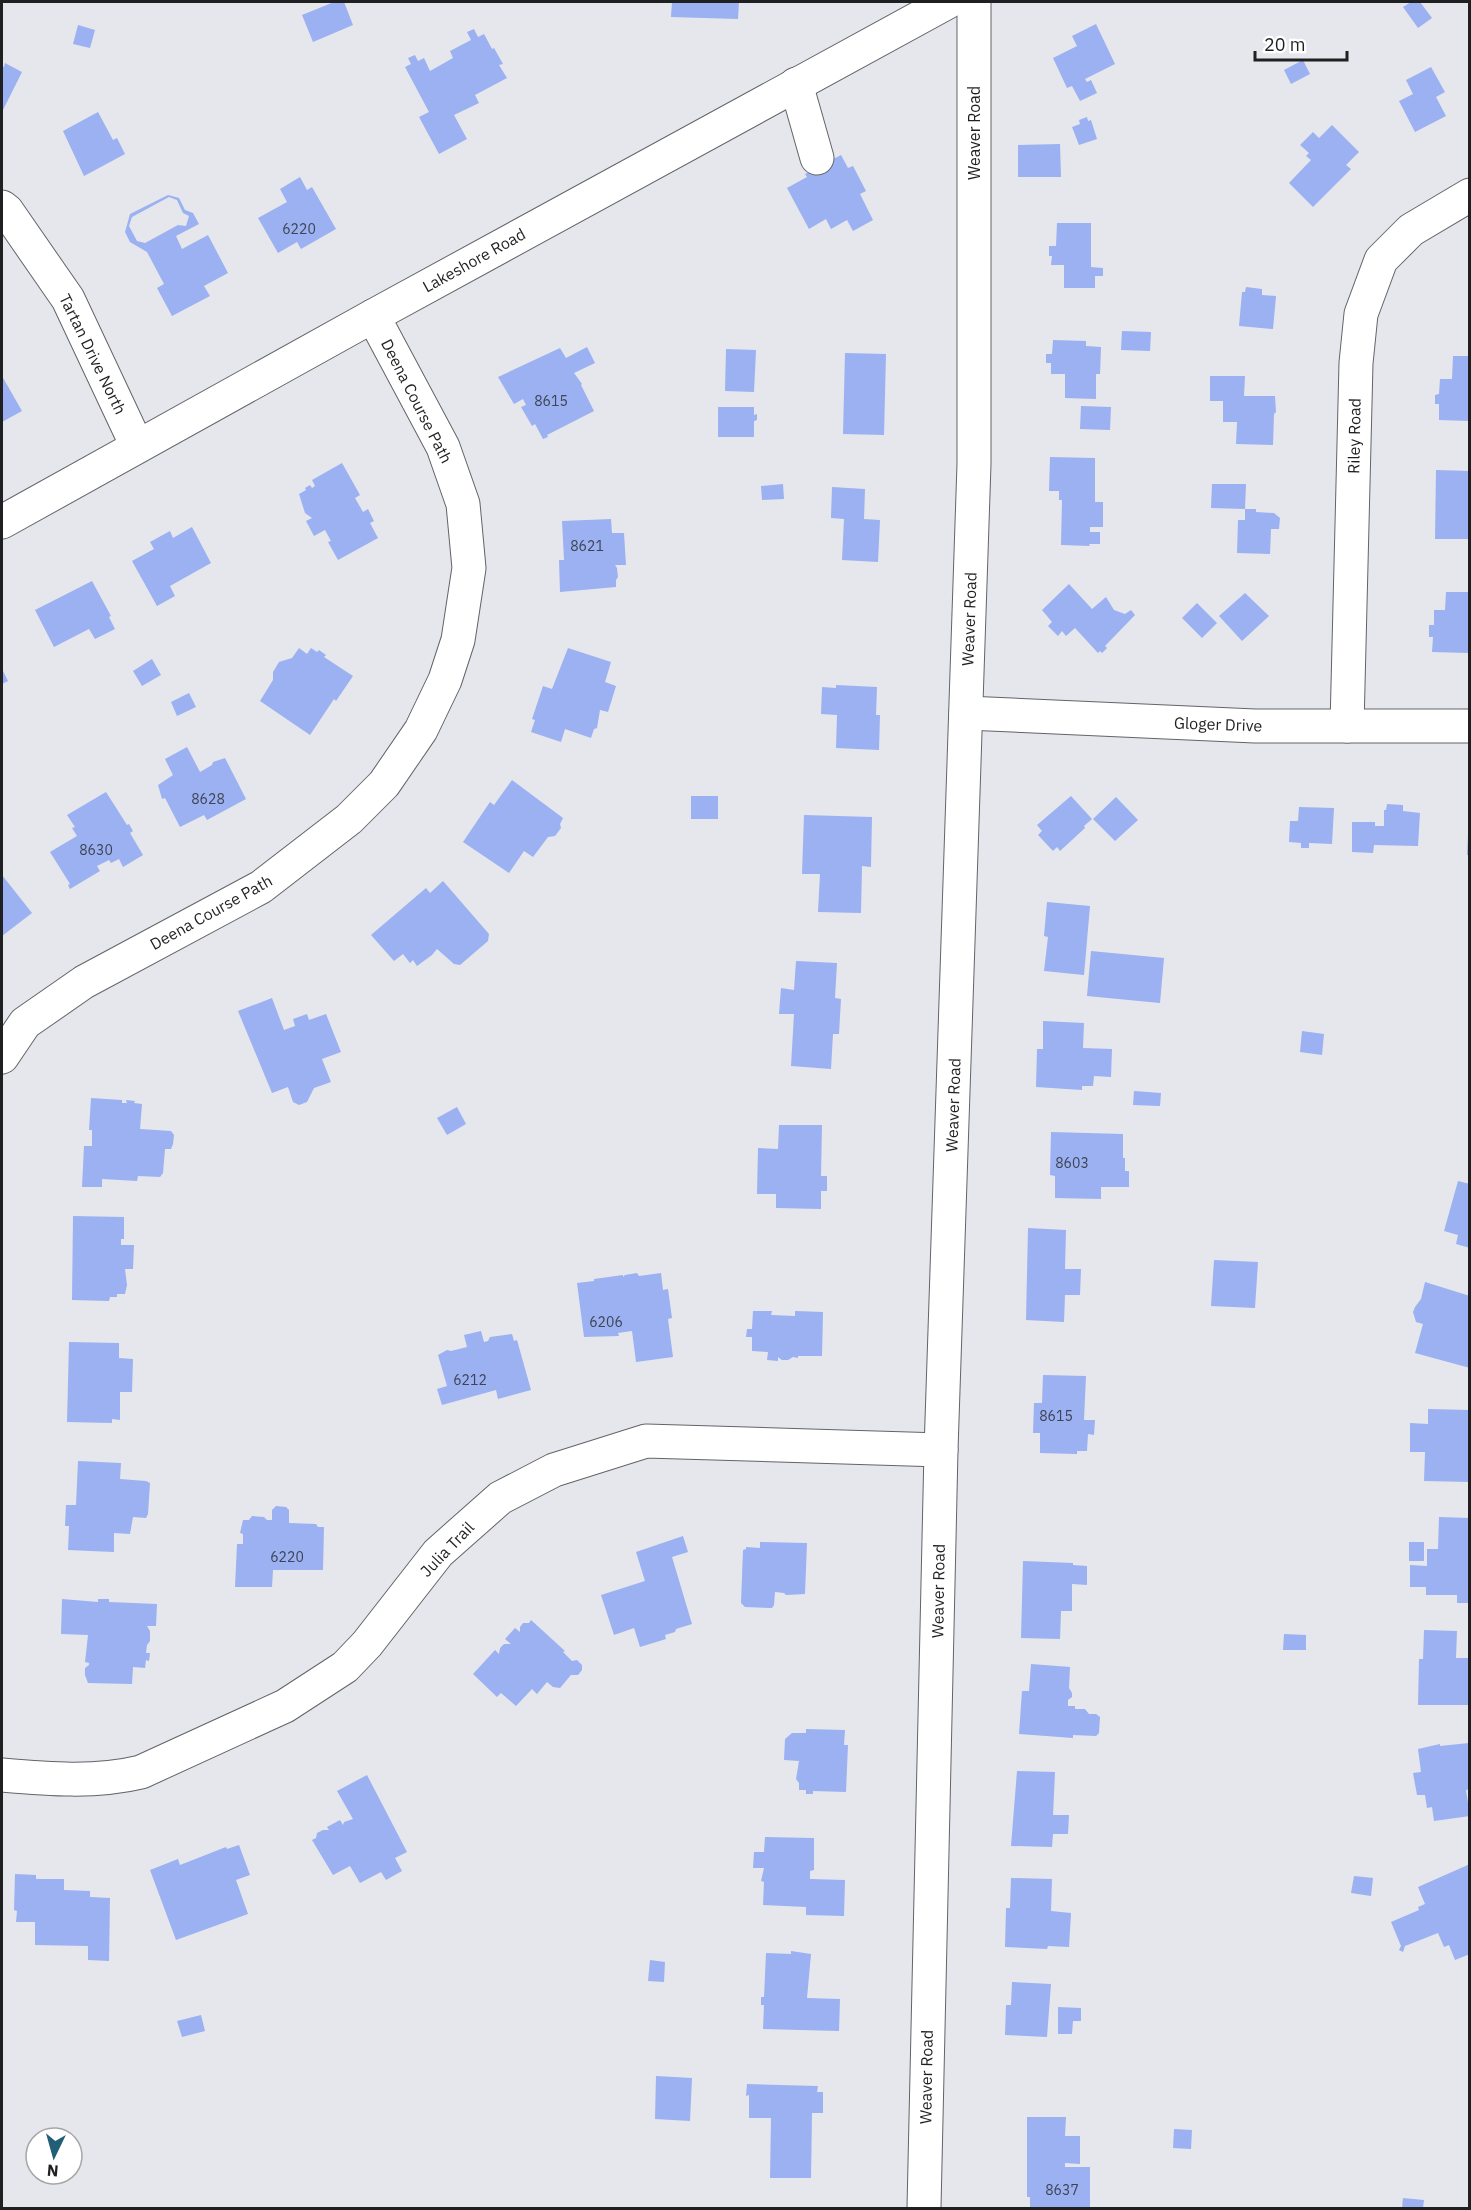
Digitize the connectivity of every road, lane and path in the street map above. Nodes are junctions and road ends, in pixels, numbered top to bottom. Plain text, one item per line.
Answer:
1 (948, 2) edge
2 (974, 2) edge
3 (796, 84) junction
4 (817, 158) dead end
5 (1470, 195) edge
6 (2, 207) edge
7 (373, 316) junction
8 (137, 446) junction
9 (2, 522) edge
10 (966, 713) junction
11 (1347, 726) junction
12 (1470, 726) edge
13 (2, 1056) edge
14 (941, 1450) junction
15 (2, 1774) edge
16 (924, 2208) edge

1 - 3 street, Lakeshore Road
2 - 10 street, Weaver Road
3 - 4 street
3 - 7 street, Lakeshore Road
5 - 11 street, Riley Road
6 - 8 street, Tartan Drive North
7 - 8 street, Lakeshore Road
7 - 13 street, Deena Course Path
8 - 9 street, Lakeshore Road
10 - 11 street, Gloger Drive
10 - 14 street, Weaver Road
11 - 12 street, Gloger Drive
14 - 15 street, Julia Trail
14 - 16 street, Weaver Road

